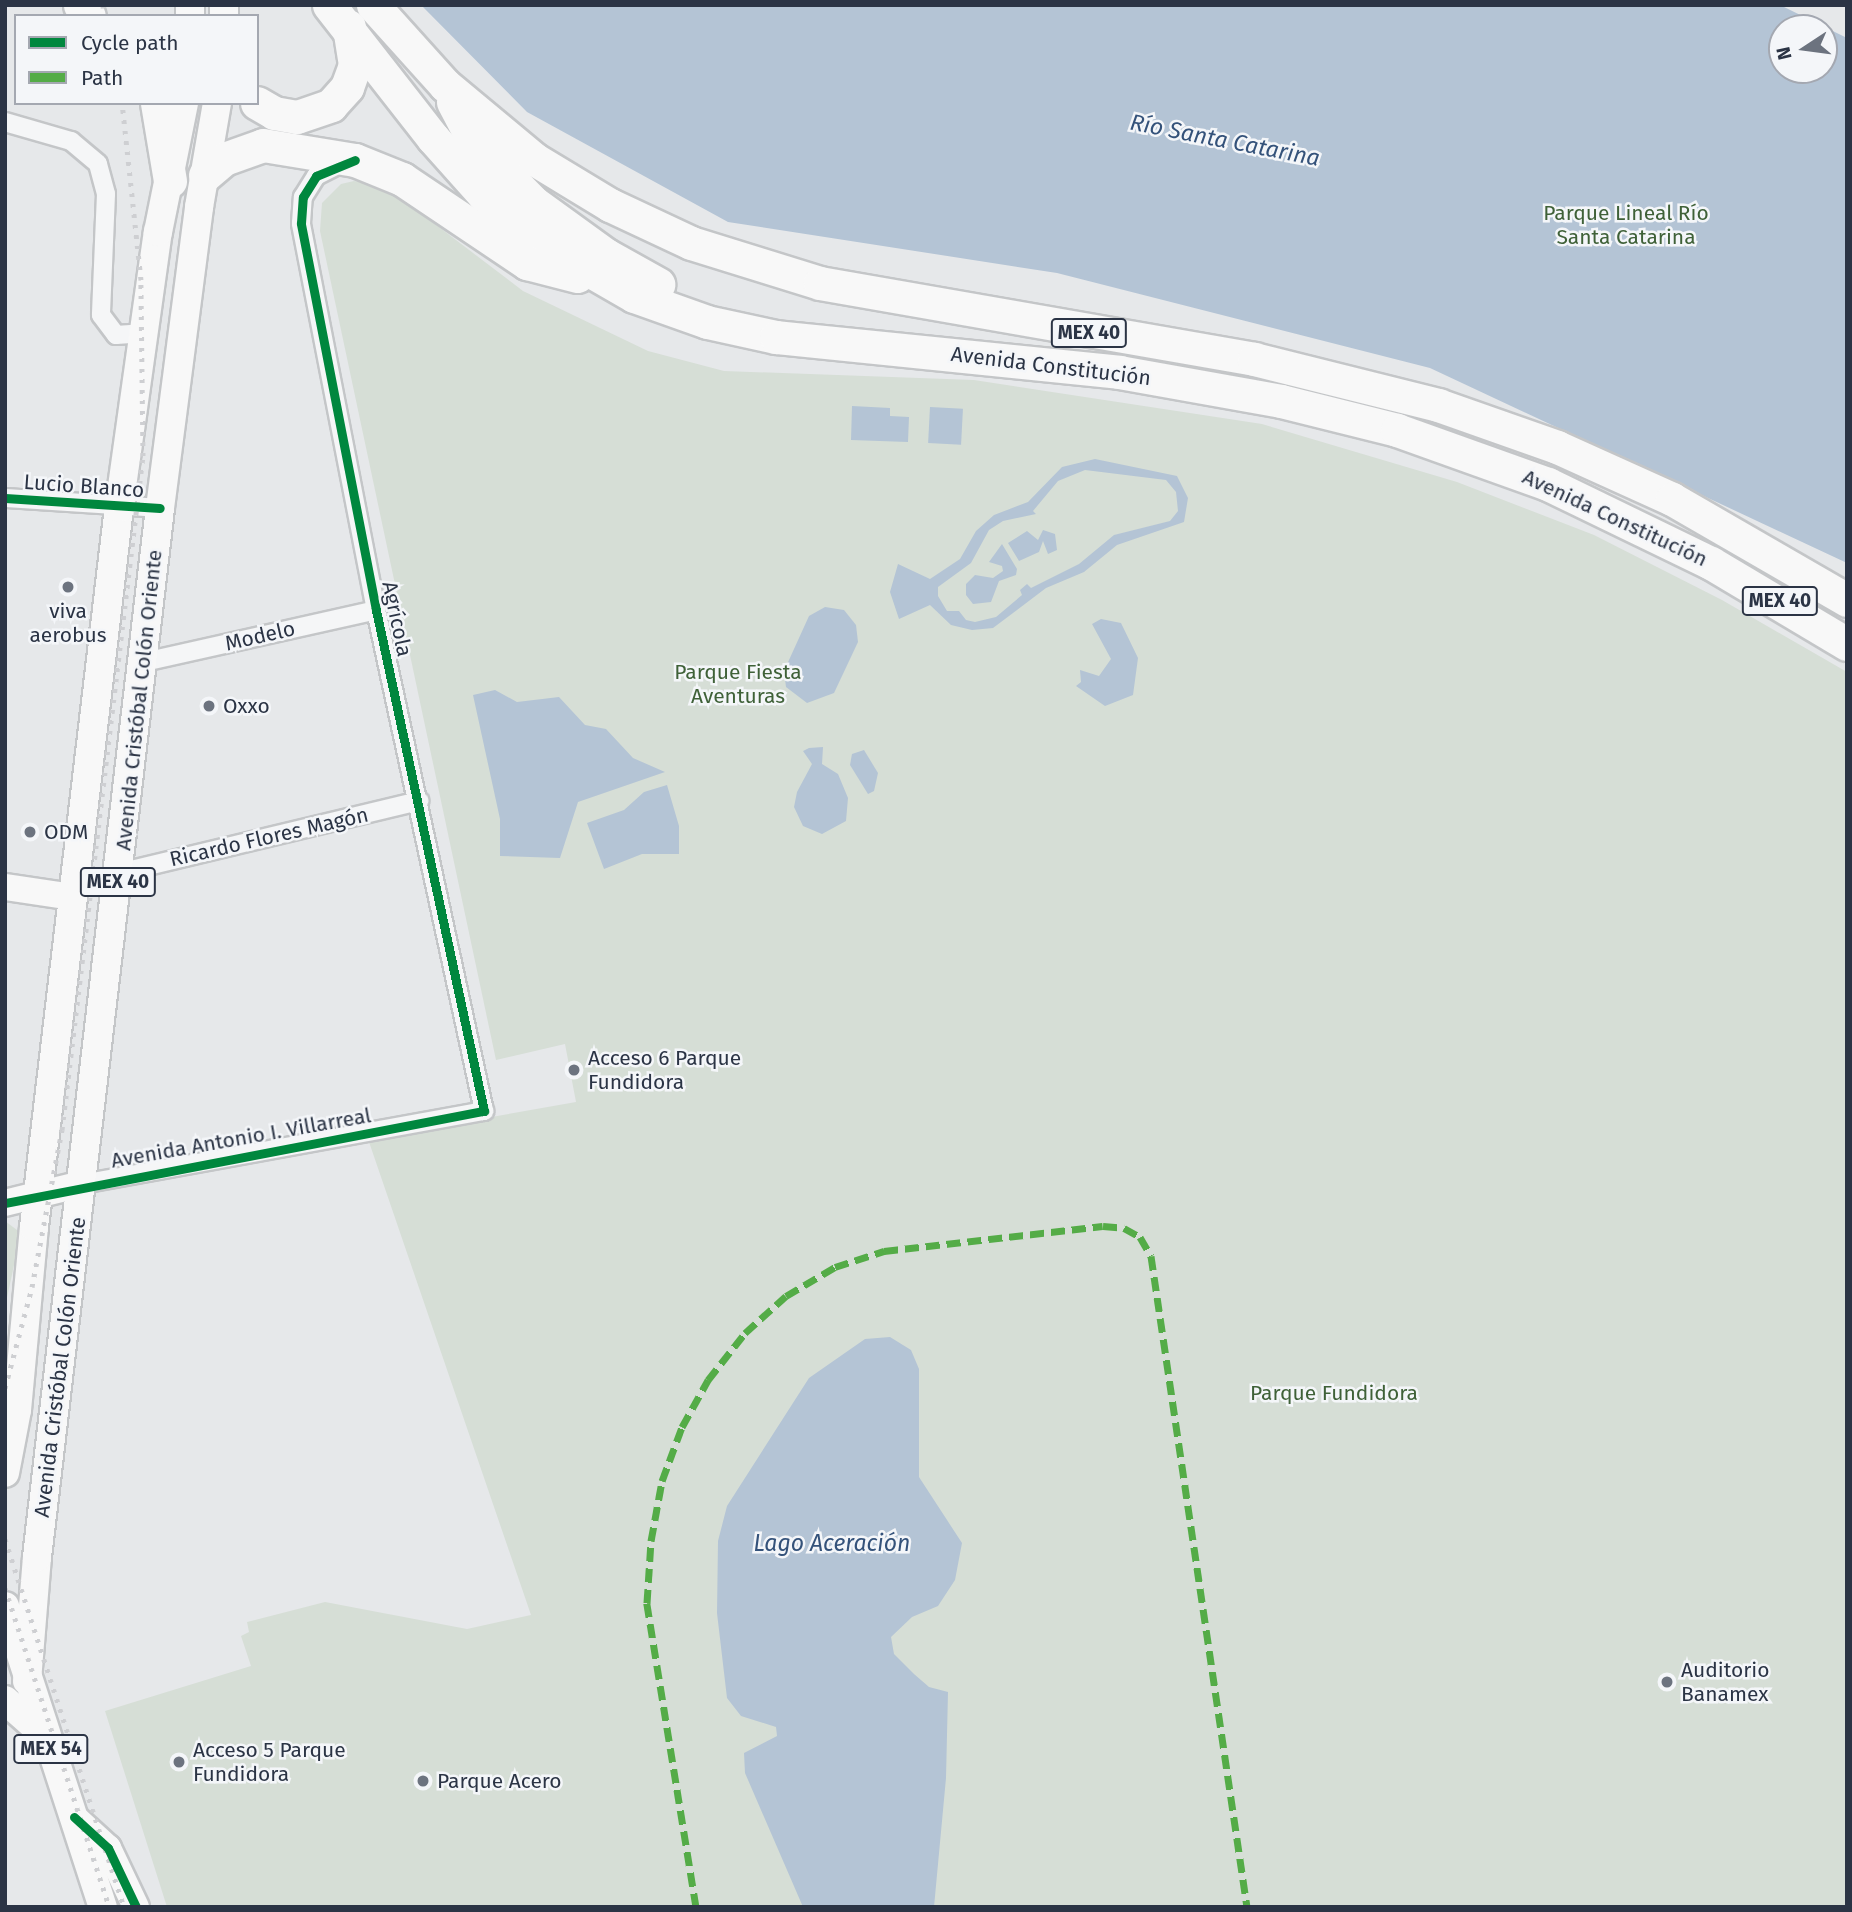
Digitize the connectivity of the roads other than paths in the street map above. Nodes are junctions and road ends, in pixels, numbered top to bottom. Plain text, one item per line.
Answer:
1 (350, 12) edge
2 (445, 85) junction
3 (259, 104) edge
4 (157, 105) edge
5 (184, 105) edge
6 (217, 105) edge
7 (5, 122) edge
8 (355, 160) junction
9 (205, 176) junction
10 (170, 181) junction
11 (595, 276) junction
12 (142, 333) junction
13 (811, 341) junction
14 (5, 498) edge
15 (119, 508) junction
16 (160, 508) junction
17 (1847, 600) edge
18 (376, 610) junction
19 (1847, 644) edge
20 (144, 662) junction
21 (420, 801) junction
22 (119, 873) junction
23 (5, 887) edge
24 (72, 897) junction
25 (484, 1111) joint
26 (82, 1185) junction
27 (38, 1195) junction
28 (5, 1203) edge
29 (5, 1473) edge
30 (5, 1606) edge
31 (27, 1681) junction
32 (5, 1700) edge
33 (48, 1739) junction
34 (74, 1817) junction
35 (103, 1907) edge
36 (136, 1907) edge

1 - 2 highway, Avenida Constitución / MEX 40
1 - 3 highway
1 - 11 highway, Avenida Constitución / MEX 40
2 - 13 highway
2 - 17 highway, Avenida Constitución / MEX 40
4 - 10 highway
5 - 10 main road, Avenida Cristóbal Colón Oriente / MEX 40
6 - 9 main road, Avenida Cristóbal Colón Oriente / MEX 40
7 - 12 street
8 - 9 highway
8 - 11 highway
8 - 18 street, Agrícola
9 - 16 main road, Avenida Cristóbal Colón Oriente / MEX 40
10 - 12 main road, Avenida Cristóbal Colón Oriente / MEX 40
11 - 13 highway, Avenida Constitución / MEX 40
12 - 15 main road, Avenida Cristóbal Colón Oriente / MEX 40
13 - 19 highway, Avenida Constitución / MEX 40
14 - 15 street, Lucio Blanco
15 - 16 street, Lucio Blanco
15 - 24 main road, Avenida Cristóbal Colón Oriente / MEX 40
16 - 20 main road, Avenida Cristóbal Colón Oriente / MEX 40
18 - 20 street, Modelo
18 - 21 street, Agrícola
20 - 22 main road, Avenida Cristóbal Colón Oriente / MEX 40
21 - 22 street, Ricardo Flores Magón
21 - 25 street, Agrícola
22 - 26 main road, Avenida Cristóbal Colón Oriente / MEX 40
23 - 24 street
24 - 27 main road, Avenida Cristóbal Colón Oriente / MEX 40
25 - 26 street, Avenida Antonio I. Villarreal
26 - 27 street, Avenida Antonio I. Villarreal
26 - 31 main road, Avenida Cristóbal Colón Oriente / MEX 40
27 - 28 street, Avenida Antonio I. Villarreal
27 - 29 main road, Avenida Cristóbal Colón Oriente / MEX 40
30 - 31 main road, MEX 54
31 - 33 main road, MEX 54
32 - 33 main road
33 - 34 main road, MEX 54
34 - 35 main road, MEX 54
34 - 36 street

